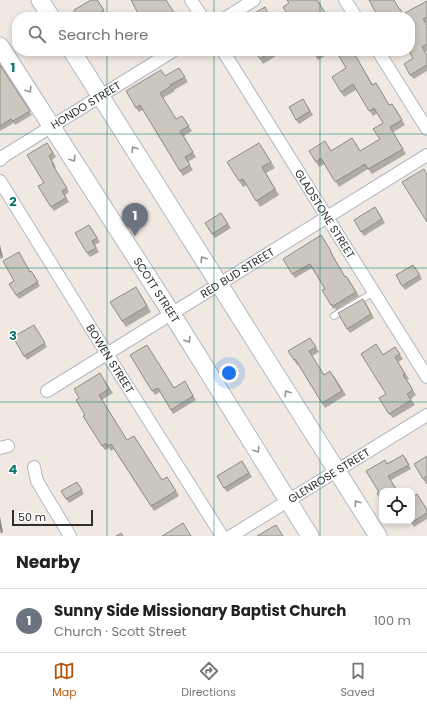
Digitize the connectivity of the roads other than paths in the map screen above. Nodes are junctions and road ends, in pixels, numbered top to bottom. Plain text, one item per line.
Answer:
1 (40, 0) edge
2 (191, 0) edge
3 (254, 0) edge
4 (346, 0) edge
5 (48, 12) edge
6 (199, 12) edge
7 (235, 12) edge
8 (353, 12) edge
9 (0, 46) edge
10 (75, 56) edge
11 (165, 56) edge
12 (226, 56) edge
13 (381, 56) edge
14 (101, 96) junction
15 (52, 126) junction
16 (427, 129) edge
17 (427, 155) edge
18 (0, 160) edge
19 (0, 180) edge
20 (327, 217) junction
21 (219, 284) junction
22 (374, 292) junction
23 (172, 314) junction
24 (334, 316) dead end
25 (107, 354) junction
26 (427, 377) edge
27 (47, 391) dead end
28 (427, 415) edge
29 (34, 466) dead end
30 (336, 471) junction
31 (288, 501) junction
32 (70, 536) edge
33 (222, 536) edge
34 (231, 536) edge
35 (310, 536) edge
36 (378, 536) edge

1 - 5 main road
2 - 6 street
3 - 7 street
4 - 8 street
9 -> 15 main road, SCOTT STREET
10 - 14 main road
11 - 14 street, HONDO STREET
12 - 20 street, GLADSTONE STREET
13 - 16 street
14 - 15 street, HONDO STREET
21 -> 14 main road
15 - 18 street, HONDO STREET
15 -> 23 main road, SCOTT STREET
17 - 20 street, RED BUD STREET
19 - 25 street, BOWEN STREET
20 - 21 street, RED BUD STREET
20 - 22 street, GLADSTONE STREET
21 - 23 street, RED BUD STREET
30 -> 21 main road
22 - 24 lane
22 - 26 street, GLADSTONE STREET
23 - 25 street, RED BUD STREET
23 -> 31 main road, SCOTT STREET
25 - 27 street, RED BUD STREET
25 - 33 street, BOWEN STREET
28 - 30 street, GLENROSE STREET
29 - 32 street
30 - 31 street, GLENROSE STREET
36 -> 30 main road
31 - 34 street, GLENROSE STREET
31 - 35 main road, SCOTT STREET

